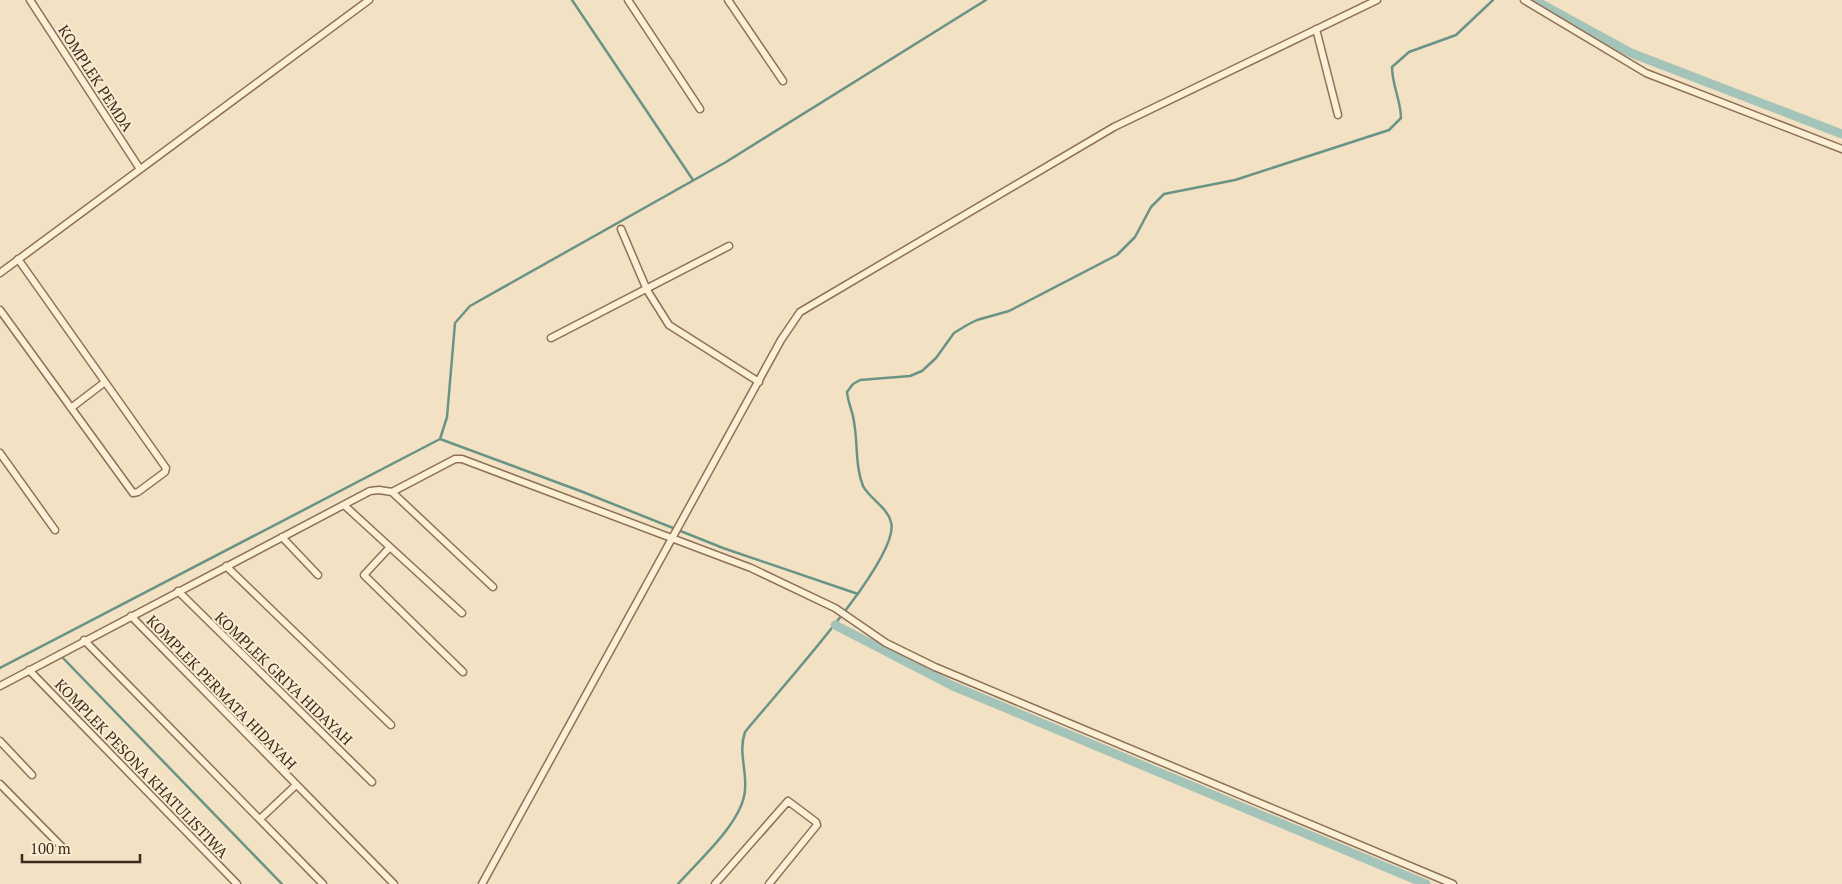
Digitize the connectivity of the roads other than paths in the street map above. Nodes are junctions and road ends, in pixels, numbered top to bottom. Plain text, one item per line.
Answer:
1 (30, 0) edge
2 (369, 0) edge
3 (628, 0) edge
4 (728, 0) edge
5 (1377, 0) edge
6 (1524, 0) edge
7 (1316, 30) junction
8 (784, 81) dead end
9 (700, 109) dead end
10 (1338, 115) dead end
11 (1842, 149) edge
12 (140, 169) junction
13 (621, 229) dead end
14 (729, 246) dead end
15 (18, 259) junction
16 (0, 273) edge
17 (646, 290) junction
18 (0, 310) edge
19 (550, 338) dead end
20 (105, 382) junction
21 (759, 382) junction
22 (71, 408) junction
23 (0, 453) edge
24 (392, 492) junction
25 (344, 505) junction
26 (55, 530) dead end
27 (282, 537) junction
28 (674, 537) junction
29 (390, 547) junction
30 (226, 566) junction
31 (318, 576) dead end
32 (493, 587) dead end
33 (178, 591) junction
34 (462, 613) dead end
35 (131, 616) junction
36 (84, 640) junction
37 (29, 670) junction
38 (463, 672) dead end
39 (0, 686) edge
40 (391, 725) dead end
41 (0, 741) edge
42 (32, 775) dead end
43 (372, 782) dead end
44 (0, 784) edge
45 (296, 785) junction
46 (260, 819) junction
47 (62, 847) dead end
48 (236, 884) edge
49 (323, 884) edge
50 (394, 884) edge
51 (482, 884) edge
52 (715, 884) edge
53 (769, 884) edge
54 (1453, 884) edge

1 - 12 street, KOMPLEK PEMDA
2 - 12 street
3 - 9 street
4 - 8 street
5 - 7 street
6 - 11 street
7 - 10 street
7 - 21 street
12 - 15 street
13 - 17 street
14 - 17 street
15 - 16 street
15 - 20 street
17 - 19 street
17 - 21 street
18 - 22 street
20 - 22 street
20 - 22 street
21 - 28 street
23 - 26 street
24 - 25 street
24 - 28 street
24 - 32 street
25 - 27 street
25 - 29 street
27 - 30 street
27 - 31 street
28 - 51 street
28 - 54 street
29 - 34 street
29 - 38 street
30 - 33 street
30 - 40 street
33 - 35 street
33 - 43 street, KOMPLEK GRIYA HIDAYAH
35 - 36 street
35 - 45 street, KOMPLEK PERMATA HIDAYAH
36 - 37 street
36 - 46 street
37 - 39 street
37 - 48 street, KOMPLEK PESONA KHATULISTIWA
41 - 42 street
44 - 47 street
45 - 46 street
45 - 50 street, KOMPLEK PERMATA HIDAYAH
46 - 49 street
52 - 53 street

